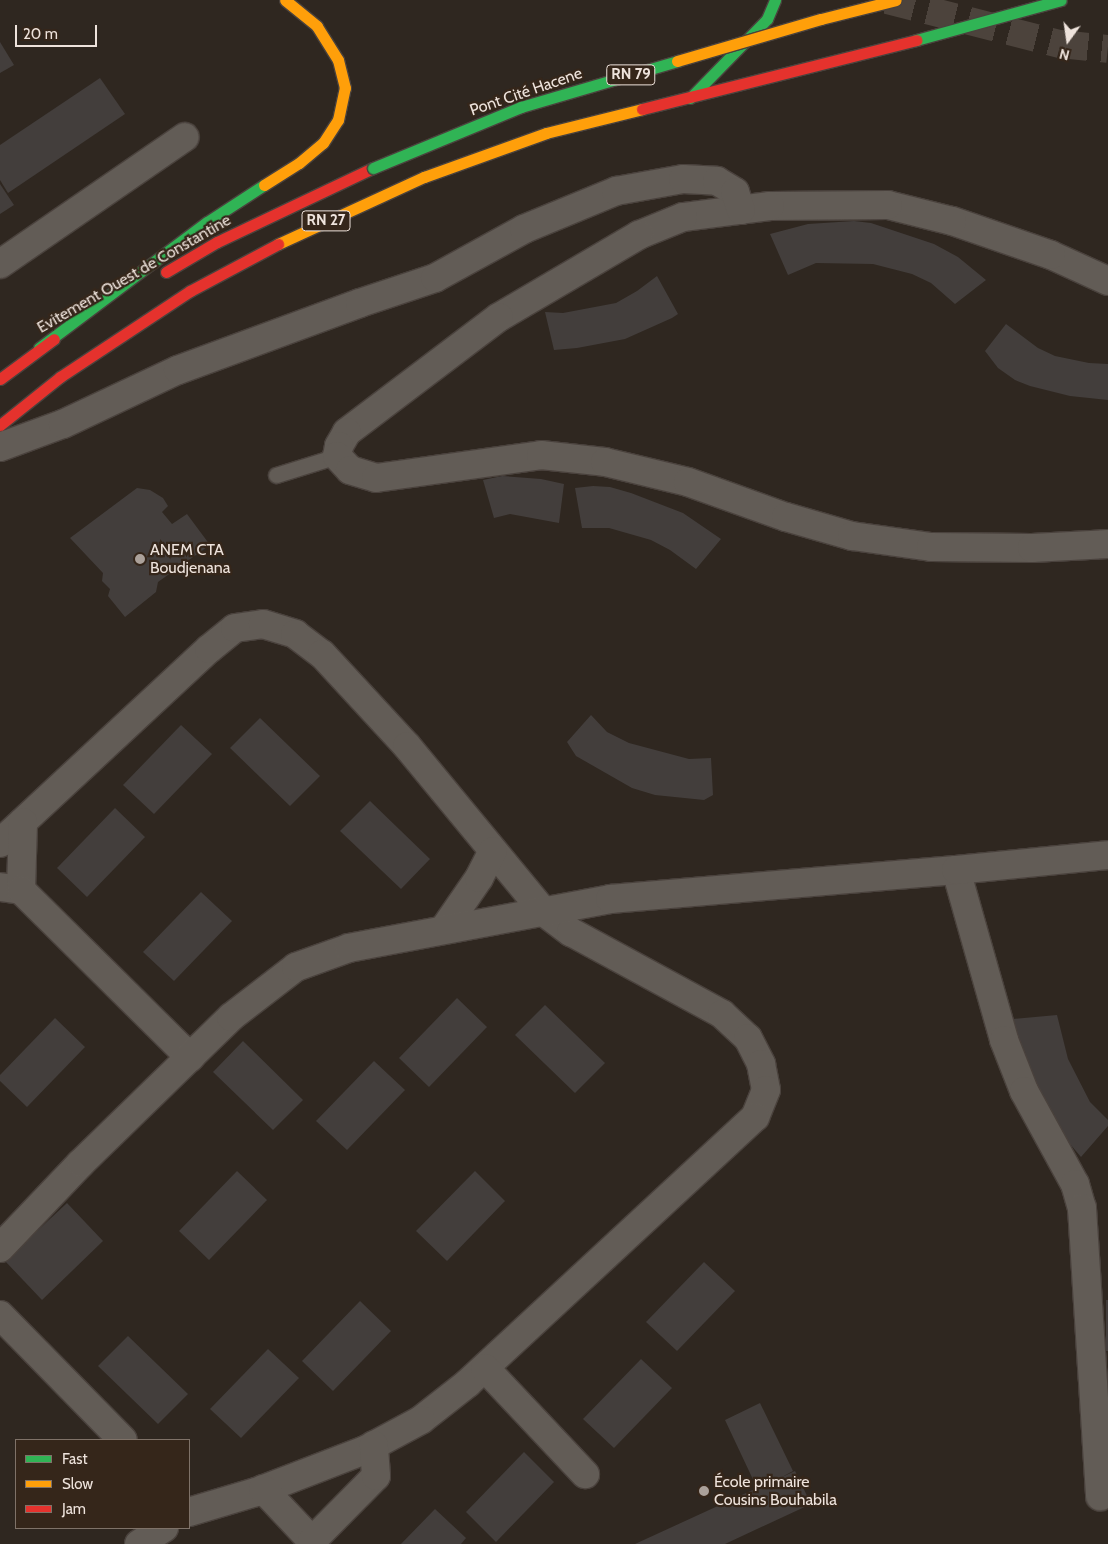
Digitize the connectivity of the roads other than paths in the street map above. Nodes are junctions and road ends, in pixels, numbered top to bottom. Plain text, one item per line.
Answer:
1 (285, 0) edge
2 (775, 0) edge
3 (896, 0) edge
4 (1061, 0) edge
5 (690, 98) junction
6 (185, 137) dead end
7 (373, 168) joint
8 (741, 210) junction
9 (0, 264) edge
10 (158, 277) dead end
11 (1108, 281) edge
12 (141, 287) dead end
13 (39, 348) junction
14 (0, 379) edge
15 (0, 424) edge
16 (0, 447) edge
17 (337, 456) junction
18 (276, 475) dead end
19 (1108, 544) edge
20 (23, 822) junction
21 (0, 843) edge
22 (493, 851) junction
23 (1108, 855) edge
24 (956, 870) junction
25 (11, 888) edge
26 (544, 912) junction
27 (444, 930) junction
28 (190, 1057) junction
29 (0, 1248) edge
30 (0, 1315) edge
31 (485, 1368) junction
32 (122, 1439) edge
33 (374, 1445) junction
34 (585, 1474) dead end
35 (263, 1489) junction
36 (190, 1493) edge
37 (1100, 1496) dead end
38 (218, 1503) junction
39 (190, 1512) edge
40 (162, 1529) edge
41 (141, 1538) edge

1 - 13 highway
2 - 5 highway
3 - 7 highway, Pont Cité Hacene / RN 79, bridge
4 - 5 highway
5 - 15 highway, RN 27
6 - 9 street
7 - 10 highway, Evitement Ouest de Constantine / RN 27
8 - 11 street
8 - 16 street
8 - 17 street
12 - 13 highway, Evitement Ouest de Constantine
13 - 14 highway, Evitement Ouest de Constantine
17 - 18 lane
17 - 19 street
20 - 21 street
20 - 22 street
20 - 25 street
22 - 26 street
22 - 27 street
23 - 24 street
24 - 26 street
24 - 37 street
25 - 28 street
26 - 27 street
26 - 31 street
27 - 28 street
28 - 29 street
30 - 32 street
31 - 33 street
31 - 34 street
33 - 35 street
33 - 35 street
35 - 38 street
36 - 38 street
38 - 39 street
40 - 41 street

